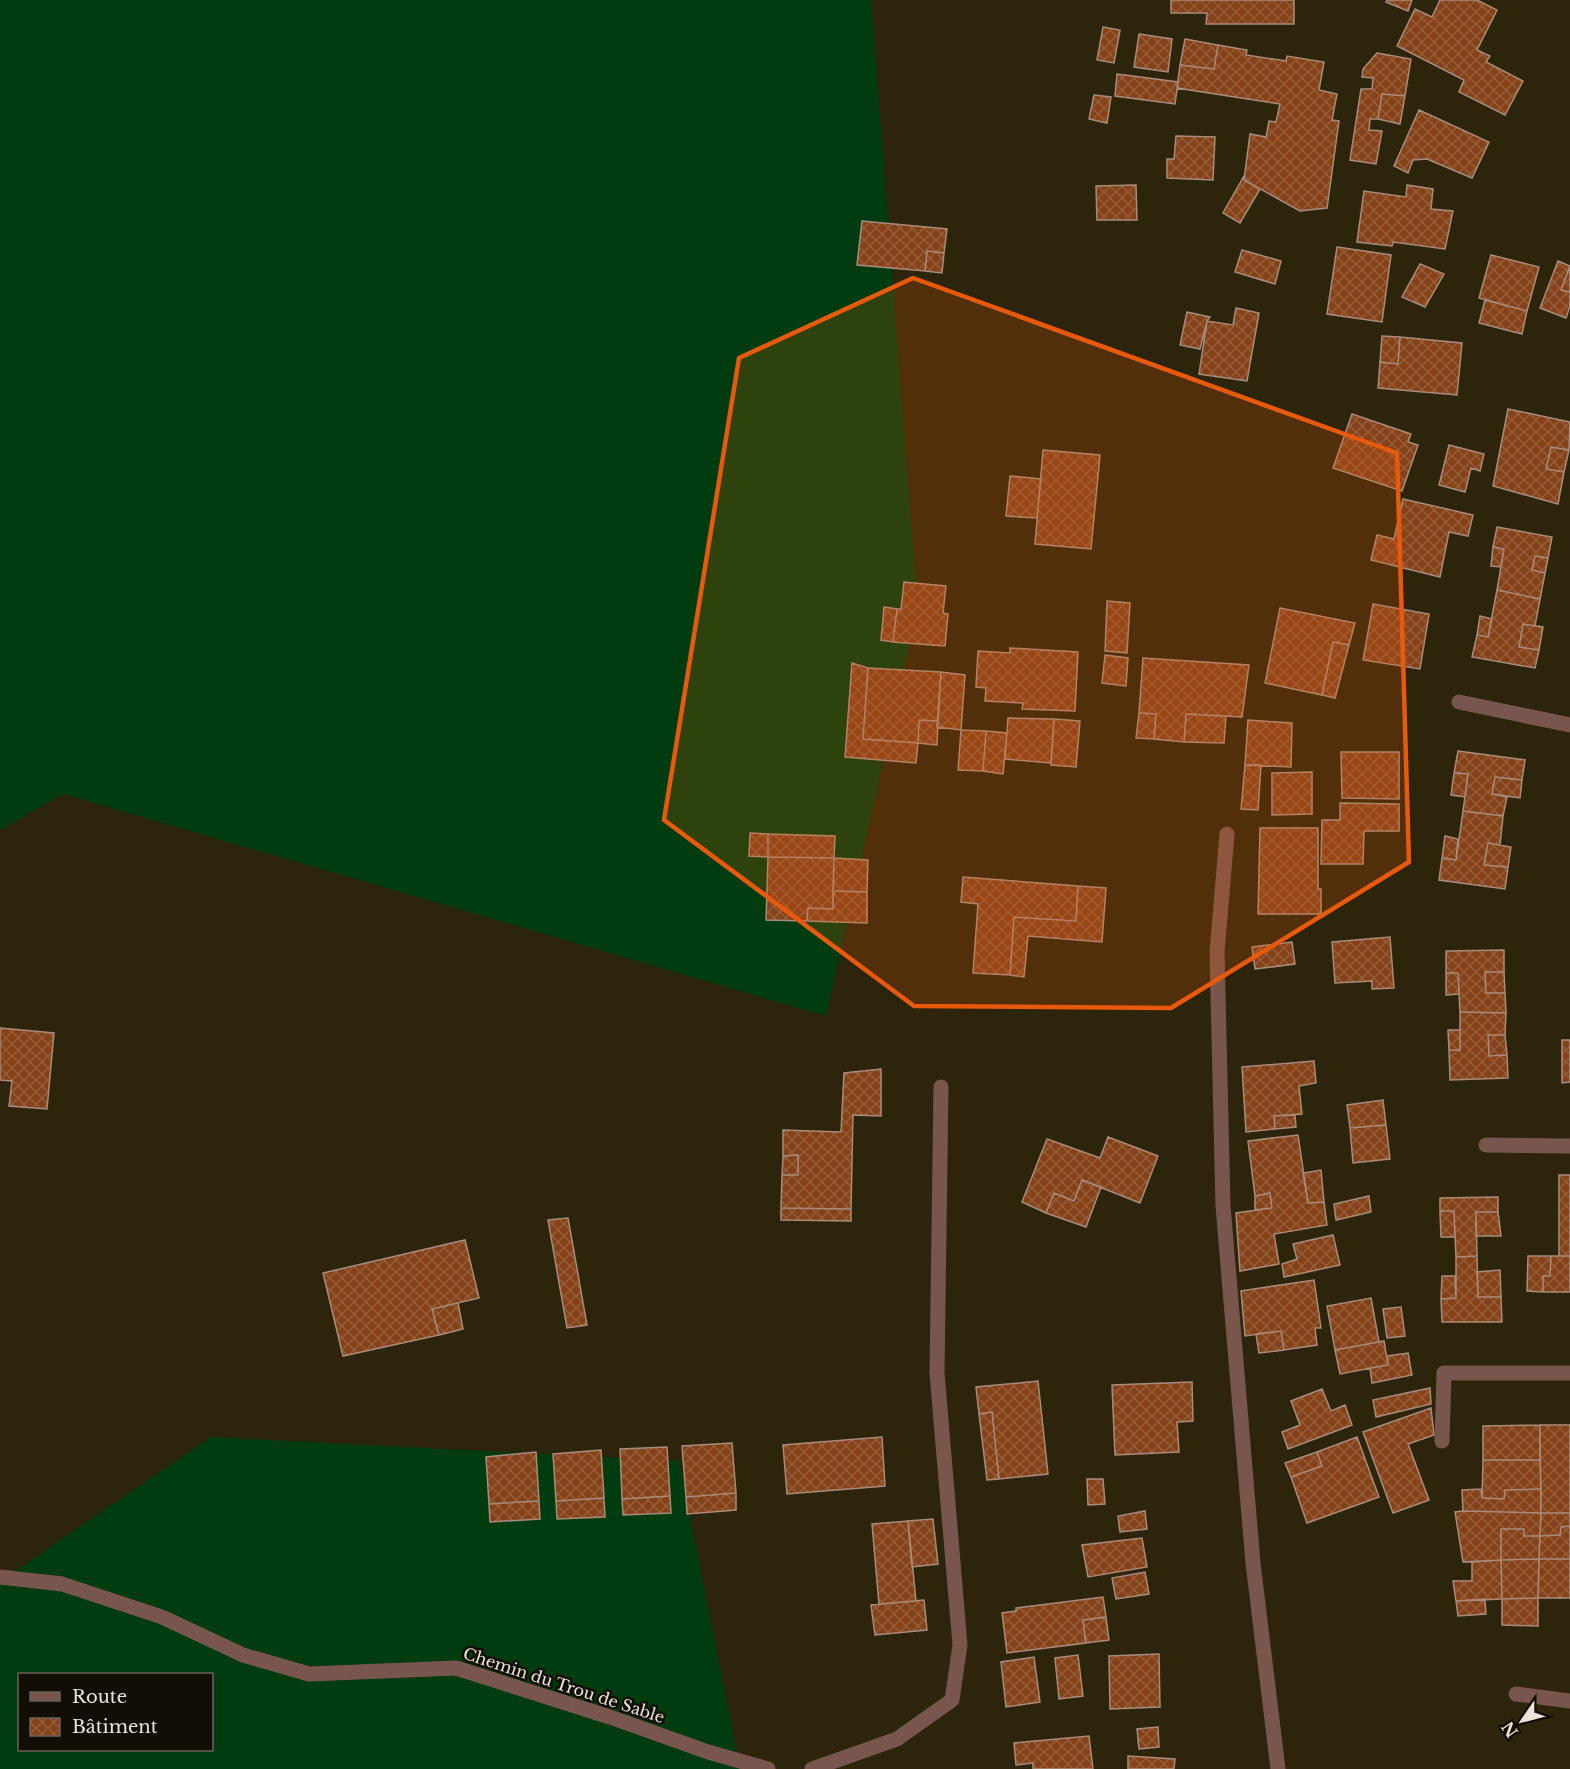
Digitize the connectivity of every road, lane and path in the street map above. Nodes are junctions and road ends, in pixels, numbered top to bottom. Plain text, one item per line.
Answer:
1 (1459, 702) dead end
2 (1570, 724) edge
3 (1227, 834) dead end
4 (941, 1087) dead end
5 (1486, 1145) dead end
6 (1570, 1146) edge
7 (1570, 1373) edge
8 (1442, 1441) dead end
9 (0, 1577) edge
10 (1516, 1695) dead end
11 (1570, 1701) edge
12 (768, 1769) edge
13 (812, 1769) edge
14 (1278, 1769) edge

1 - 2 street
3 - 14 street
4 - 13 street
5 - 6 street
7 - 8 street
9 - 12 street, Chemin du Trou de Sable
10 - 11 street

